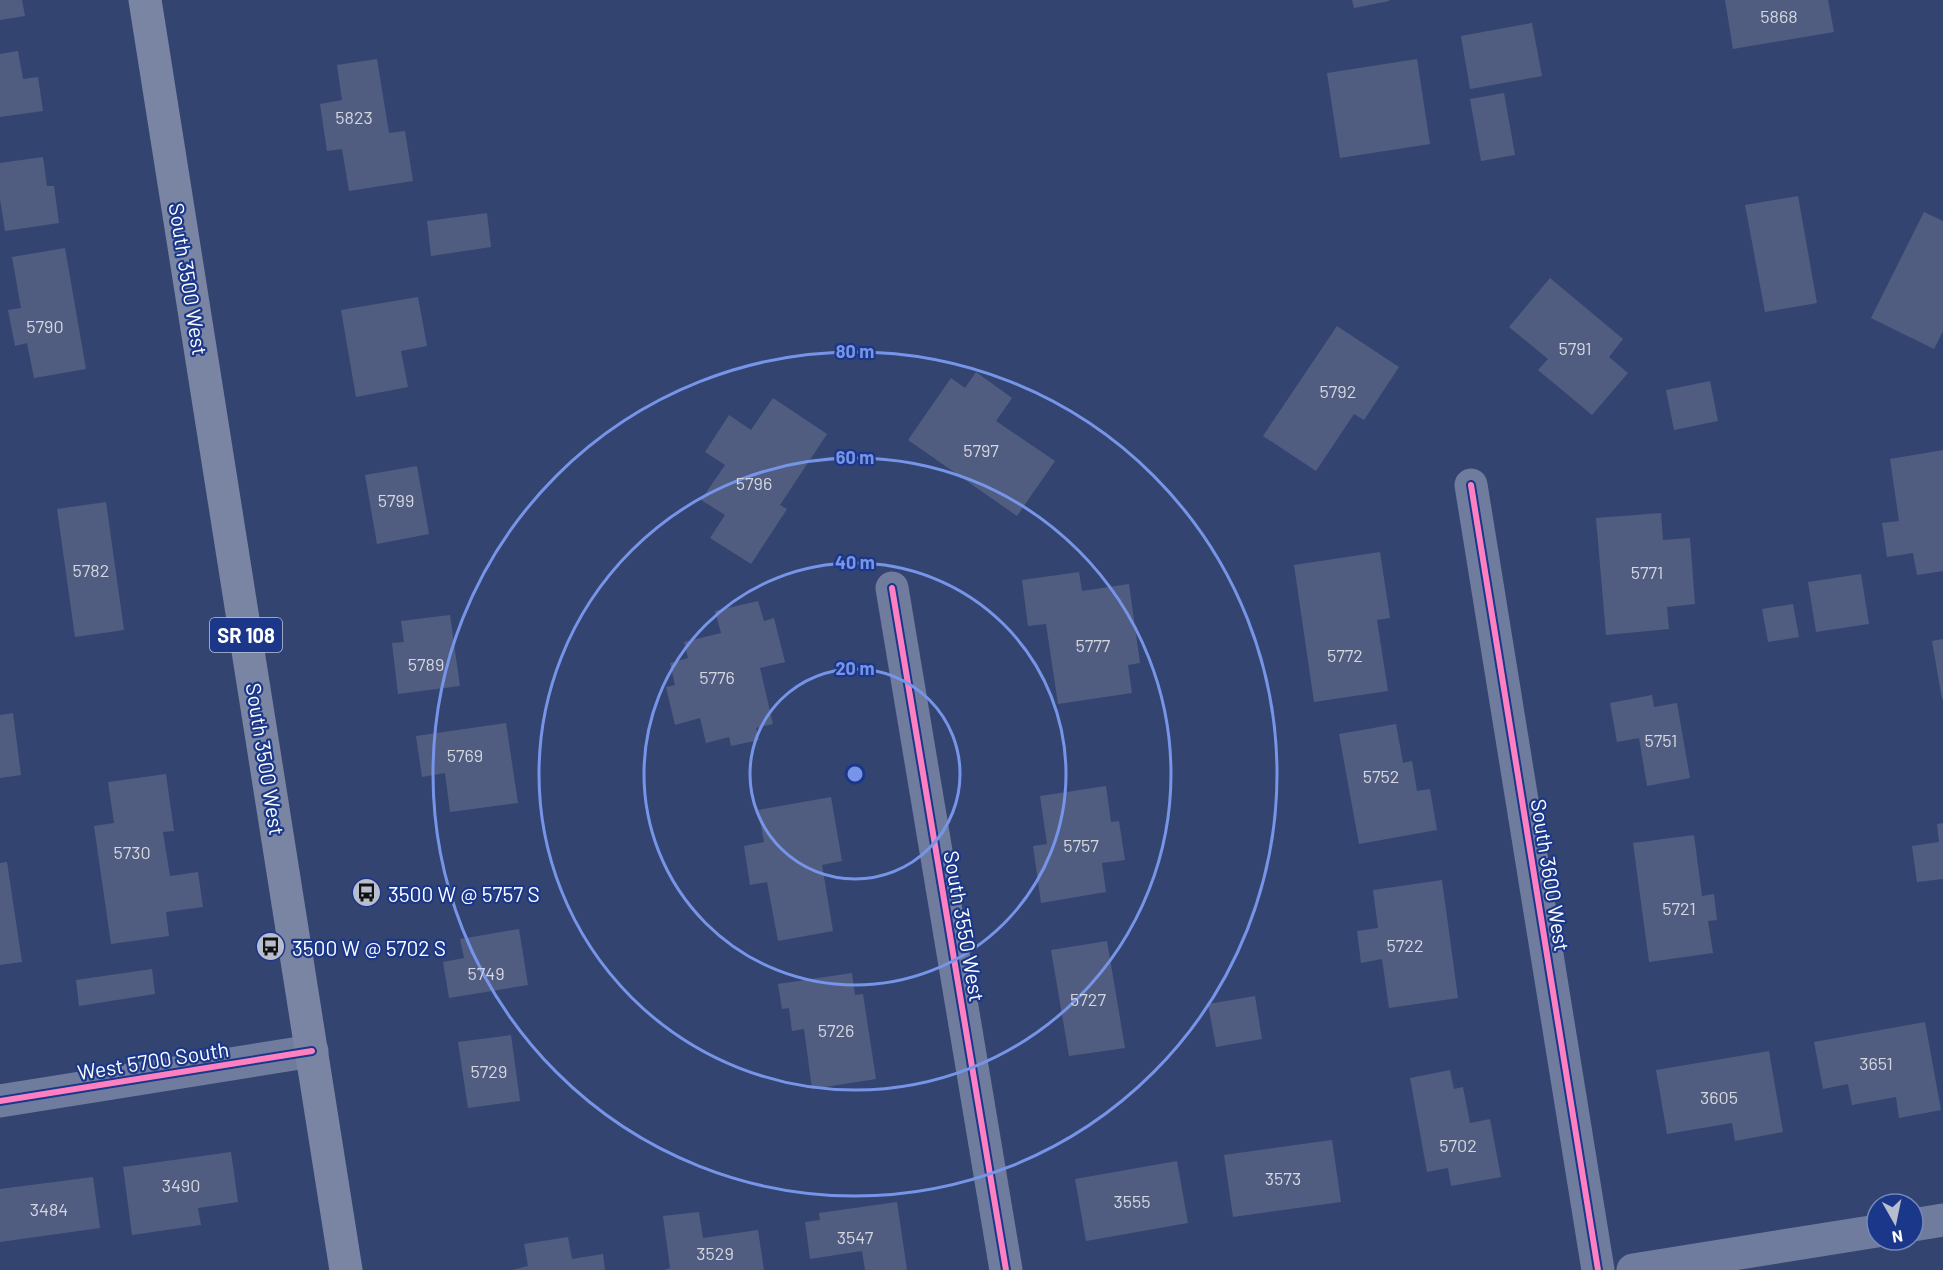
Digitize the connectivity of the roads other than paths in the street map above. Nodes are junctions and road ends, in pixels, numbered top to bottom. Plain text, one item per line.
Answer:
1 (145, 0) edge
2 (1471, 485) dead end
3 (892, 588) dead end
4 (312, 1051) junction
5 (0, 1101) edge
6 (1943, 1220) edge
7 (1925, 1223) edge
8 (1865, 1233) edge
9 (346, 1270) edge
10 (1006, 1270) edge
11 (1598, 1270) edge
12 (1633, 1270) edge

1 - 4 main road, South 3500 West / SR 108
2 - 11 street, South 3600 West
3 - 10 street, South 3550 West
4 - 5 street, West 5700 South
4 - 9 main road, South 3500 West / SR 108
6 - 7 street
8 - 12 street

